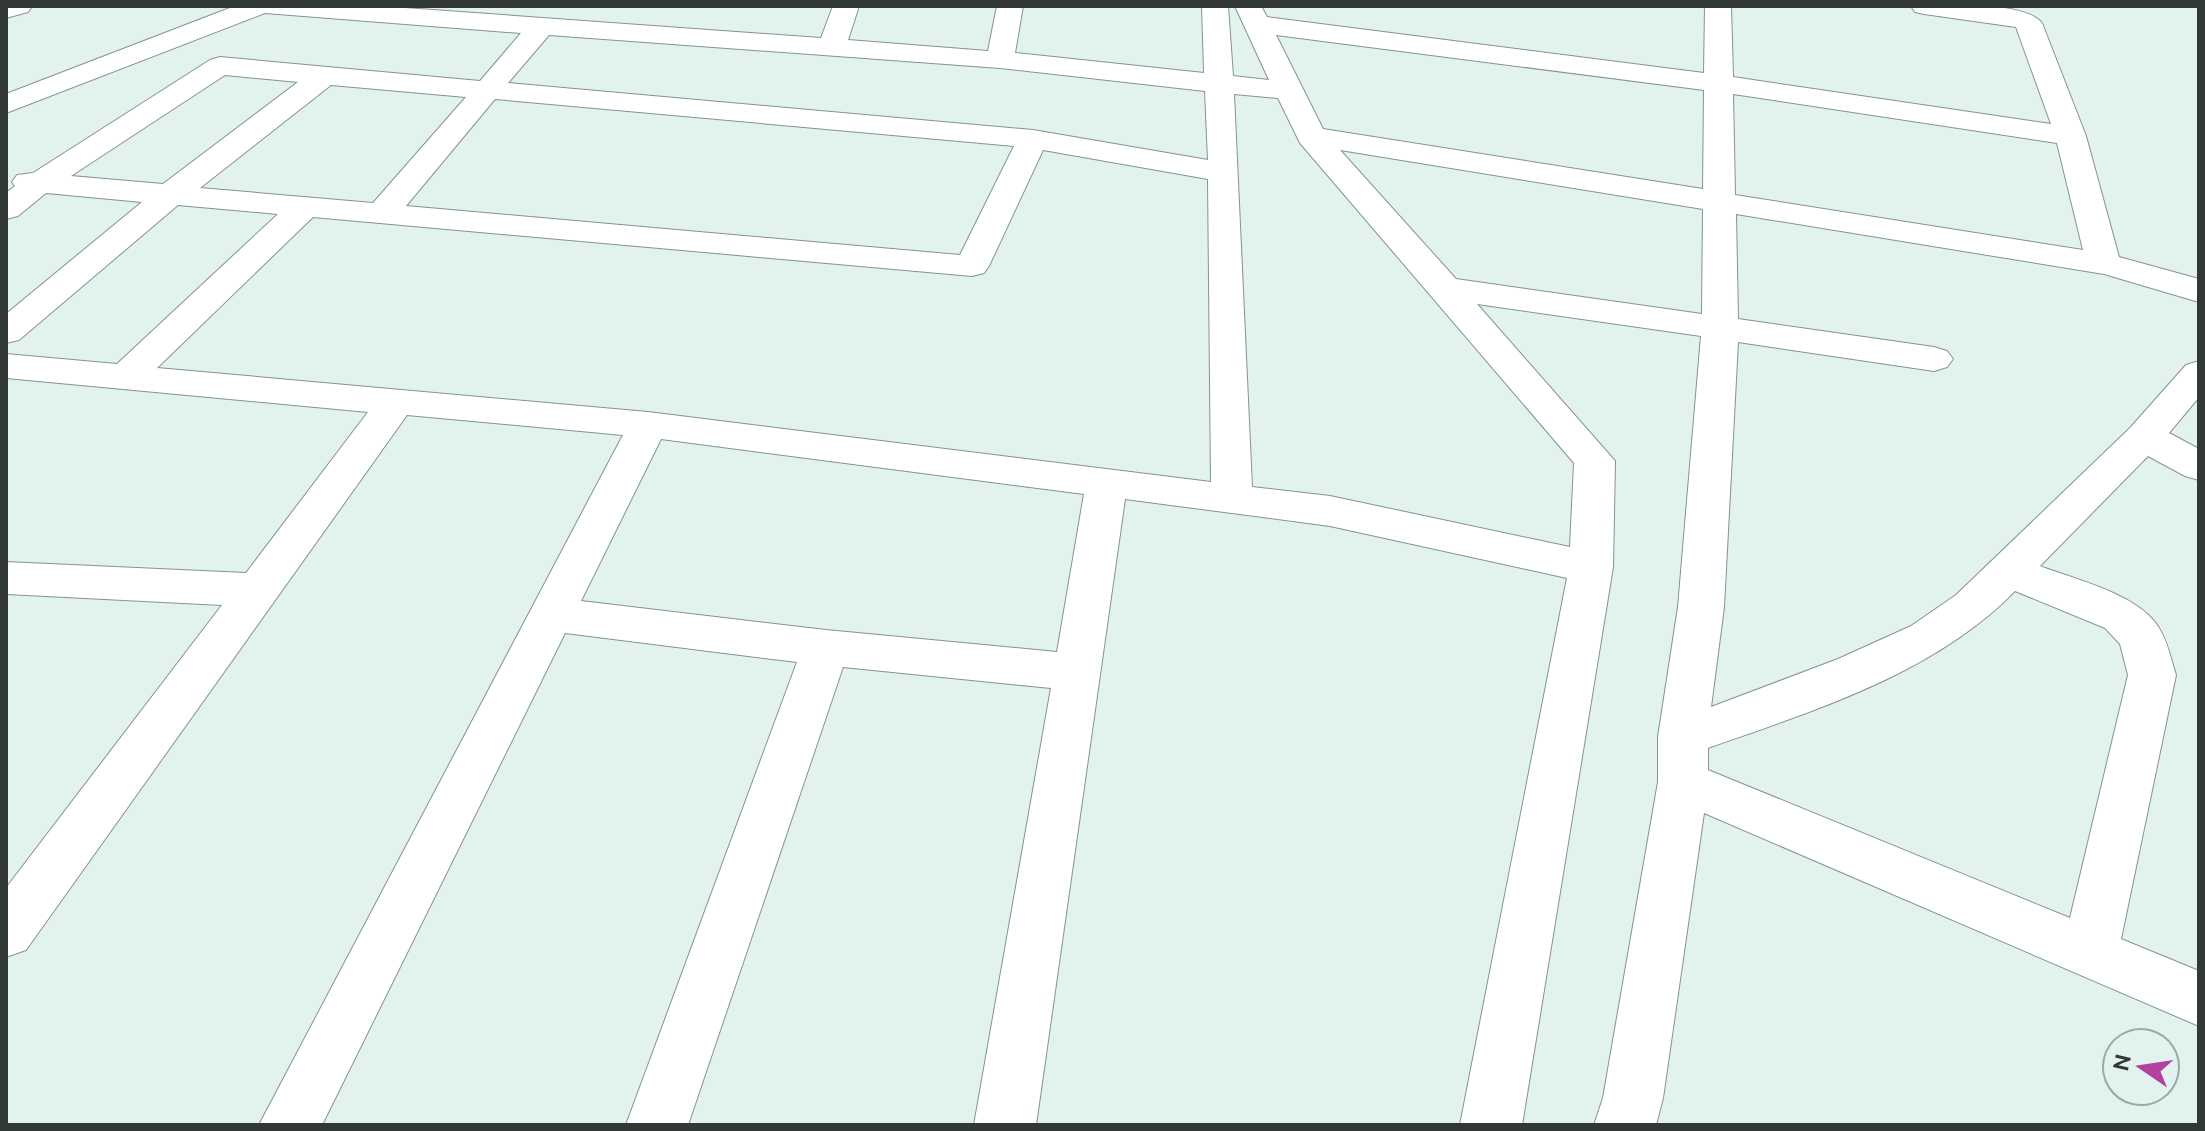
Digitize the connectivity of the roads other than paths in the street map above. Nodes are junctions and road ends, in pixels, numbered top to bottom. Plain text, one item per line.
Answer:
1 (19, 6) edge
2 (259, 6) edge
3 (268, 6) edge
4 (846, 6) edge
5 (1010, 6) edge
6 (1215, 6) edge
7 (1718, 6) edge
8 (1924, 6) edge
9 (6, 10) edge
10 (1252, 15) edge
11 (542, 26) junction
12 (832, 47) junction
13 (1000, 60) junction
14 (325, 75) junction
15 (1717, 83) junction
16 (1220, 84) junction
17 (488, 89) junction
18 (1290, 91) junction
19 (6, 104) edge
20 (1311, 136) junction
21 (2071, 136) junction
22 (1033, 139) junction
23 (1224, 172) junction
24 (6, 180) edge
25 (39, 183) junction
26 (170, 195) junction
27 (1719, 199) junction
28 (305, 207) junction
29 (6, 209) edge
30 (381, 214) junction
31 (2104, 264) junction
32 (1443, 288) junction
33 (2199, 291) edge
34 (1720, 327) junction
35 (6, 332) edge
36 (1934, 359) dead end
37 (6, 366) edge
38 (2199, 373) edge
39 (126, 377) junction
40 (396, 402) junction
41 (648, 425) junction
42 (2144, 437) junction
43 (2199, 466) edge
44 (1107, 483) junction
45 (1232, 499) junction
46 (1591, 567) junction
47 (2007, 570) junction
48 (6, 578) edge
49 (258, 590) junction
50 (551, 614) junction
51 (826, 648) junction
52 (1079, 672) junction
53 (1683, 760) junction
54 (6, 932) edge
55 (2090, 952) junction
56 (2199, 999) edge
57 (290, 1125) edge
58 (657, 1125) edge
59 (1005, 1125) edge
60 (1491, 1125) edge
61 (1625, 1125) edge

1 - 9 street
2 - 19 street
3 - 11 street
4 - 12 street
5 - 13 street
6 - 16 street
7 - 15 street
8 - 21 street
10 - 15 street
10 - 18 street
11 - 12 street
11 - 17 street
12 - 13 street
13 - 16 street
14 - 17 street
14 - 25 street
14 - 26 street
15 - 21 street
15 - 27 street
16 - 18 street
16 - 23 street
17 - 22 street
17 - 30 street
18 - 20 street
20 - 27 street
20 - 32 street
21 - 31 street
22 - 23 street
22 - 30 street
23 - 45 street
24 - 25 street
25 - 26 street
25 - 29 street
26 - 28 street
26 - 35 street
27 - 31 street
27 - 34 street
28 - 30 street
28 - 39 street
31 - 33 street
32 - 34 street
32 - 46 street
34 - 36 street
34 - 53 street
37 - 39 street
38 - 42 street
39 - 40 street
40 - 41 street
40 - 49 street
41 - 44 street
41 - 50 street
42 - 43 street
42 - 47 street
44 - 45 street
44 - 52 street
45 - 46 street
46 - 60 street
47 - 53 street
47 - 55 street
48 - 49 street
49 - 54 street
50 - 51 street
50 - 57 street
51 - 52 street
51 - 58 street
52 - 59 street
53 - 55 street
53 - 61 street
55 - 56 street

